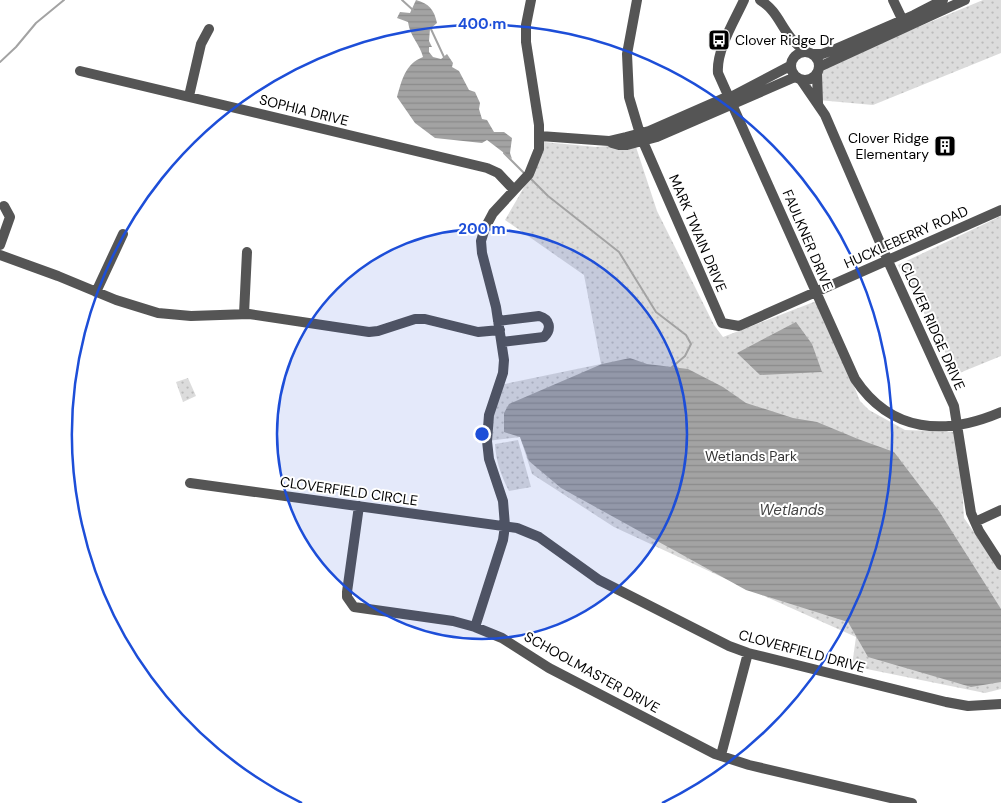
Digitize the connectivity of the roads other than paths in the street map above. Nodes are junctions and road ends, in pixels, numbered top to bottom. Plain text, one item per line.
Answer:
1 (531, 0) edge
2 (637, 0) edge
3 (744, 0) edge
4 (760, 0) edge
5 (893, 0) edge
6 (943, 0) edge
7 (965, 0) edge
8 (904, 23) junction
9 (209, 29) dead end
10 (790, 37) junction
11 (809, 53) junction
12 (791, 63) junction
13 (80, 71) dead end
14 (818, 71) junction
15 (798, 78) junction
16 (189, 96) junction
17 (732, 100) junction
18 (818, 104) junction
19 (540, 136) junction
20 (642, 138) junction
21 (514, 190) junction
22 (4, 206) dead end
23 (1001, 210) edge
24 (123, 234) dead end
25 (0, 245) edge
26 (247, 252) dead end
27 (0, 255) edge
28 (888, 261) junction
29 (96, 292) junction
30 (815, 292) junction
31 (244, 314) junction
32 (499, 325) junction
33 (740, 326) joint
34 (502, 342) junction
35 (1001, 412) edge
36 (958, 425) junction
37 (190, 484) dead end
38 (359, 506) junction
39 (1001, 510) edge
40 (975, 522) junction
41 (505, 526) junction
42 (1001, 565) edge
43 (476, 627) junction
44 (748, 653) junction
45 (1001, 704) edge
46 (721, 755) junction
47 (884, 800) edge
48 (912, 803) edge

1 - 19 street
2 - 20 street, MARK TWAIN DRIVE
3 - 17 street, FAULKNER DRIVE
4 - 10 street
5 - 8 street
6 - 8 street
7 - 8 street
8 - 11 street
8 - 14 street
9 - 16 street
10 - 11 street
10 - 12 street
11 - 12 street
11 - 14 street
12 - 15 street
12 - 17 street
13 - 16 street, SOPHIA DRIVE
14 - 15 street
14 - 18 street, CLOVER RIDGE DRIVE
15 - 17 street
15 - 18 street, CLOVER RIDGE DRIVE
16 - 21 street, SOPHIA DRIVE
17 - 20 street
17 - 30 street, FAULKNER DRIVE
18 - 28 street, CLOVER RIDGE DRIVE
19 - 20 street
19 - 21 street
20 - 33 street, MARK TWAIN DRIVE
21 - 32 street
22 - 25 street
23 - 28 street, HUCKLEBERRY ROAD
24 - 29 street
26 - 31 street
27 - 29 street
28 - 30 street, HUCKLEBERRY ROAD
28 - 36 street, CLOVER RIDGE DRIVE
29 - 31 street
30 - 33 street, HUCKLEBERRY ROAD
30 - 36 street, FAULKNER DRIVE
31 - 32 street
32 - 34 street
32 - 34 street
34 - 41 street
35 - 36 street, FAULKNER DRIVE
36 - 40 street, CLOVER RIDGE DRIVE
37 - 38 street, CLOVERFIELD CIRCLE
38 - 41 street, CLOVERFIELD CIRCLE
38 - 43 street, SCHOOLMASTER DRIVE
39 - 40 street
40 - 42 street, CLOVER RIDGE DRIVE
41 - 43 street
41 - 44 street, CLOVERFIELD DRIVE
43 - 46 street, SCHOOLMASTER DRIVE
44 - 45 street, CLOVERFIELD DRIVE
44 - 46 street
46 - 47 street, SCHOOLMASTER DRIVE
47 - 48 street, SCHOOLMASTER DRIVE

